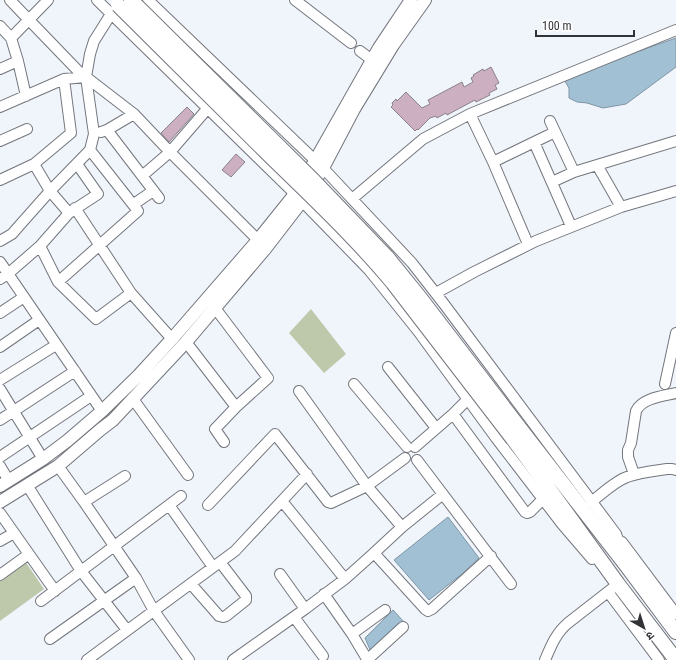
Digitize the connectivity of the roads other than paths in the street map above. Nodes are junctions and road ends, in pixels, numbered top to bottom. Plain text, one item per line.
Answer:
1 (10, 0) edge
2 (97, 0) edge
3 (148, 0) edge
4 (295, 0) edge
5 (411, 0) edge
6 (425, 0) edge
7 (44, 1) edge
8 (118, 5) edge
9 (29, 20) junction
10 (0, 26) edge
11 (676, 30) edge
12 (11, 38) junction
13 (351, 43) dead end
14 (360, 51) dead end
15 (372, 60) junction
16 (18, 61) junction
17 (0, 69) edge
18 (85, 77) junction
19 (64, 79) junction
20 (26, 96) junction
21 (0, 107) edge
22 (208, 108) junction
23 (134, 114) junction
24 (470, 114) junction
25 (550, 121) dead end
26 (27, 129) dead end
27 (107, 130) junction
28 (555, 132) junction
29 (94, 134) junction
30 (0, 140) edge
31 (676, 141) edge
32 (534, 142) junction
33 (90, 150) junction
34 (170, 152) junction
35 (493, 162) junction
36 (34, 164) junction
37 (76, 164) junction
38 (319, 164) junction
39 (597, 165) junction
40 (574, 172) junction
41 (142, 176) junction
42 (0, 180) edge
43 (552, 182) junction
44 (50, 191) junction
45 (676, 191) edge
46 (298, 198) junction
47 (352, 199) junction
48 (134, 204) junction
49 (621, 207) junction
50 (72, 211) junction
51 (571, 226) junction
52 (258, 240) junction
53 (0, 242) edge
54 (528, 244) junction
55 (100, 245) junction
56 (40, 246) junction
57 (0, 262) edge
58 (4, 276) edge
59 (58, 282) junction
60 (131, 293) junction
61 (436, 293) junction
62 (24, 297) junction
63 (215, 308) junction
64 (0, 313) edge
65 (40, 320) junction
66 (676, 333) edge
67 (172, 339) junction
68 (186, 342) junction
69 (56, 345) junction
70 (0, 347) edge
71 (673, 365) edge
72 (388, 368) dead end
73 (75, 371) junction
74 (0, 380) edge
75 (354, 384) dead end
76 (665, 384) dead end
77 (0, 388) edge
78 (299, 391) dead end
79 (676, 393) edge
80 (91, 396) junction
81 (133, 399) junction
82 (468, 399) junction
83 (236, 407) junction
84 (13, 411) junction
85 (102, 411) junction
86 (453, 414) junction
87 (0, 420) edge
88 (436, 428) junction
89 (518, 435) junction
90 (30, 436) junction
91 (224, 442) dead end
92 (411, 447) junction
93 (0, 457) edge
94 (405, 458) junction
95 (43, 459) junction
96 (417, 460) junction
97 (0, 466) edge
98 (58, 466) junction
99 (676, 470) edge
100 (307, 474) junction
101 (634, 474) junction
102 (188, 475) dead end
103 (125, 476) dead end
104 (5, 484) edge
105 (27, 485) junction
106 (367, 486) junction
107 (443, 494) junction
108 (181, 496) dead end
109 (543, 499) junction
110 (282, 501) junction
111 (0, 502) edge
112 (84, 502) junction
113 (591, 502) junction
114 (169, 505) junction
115 (208, 505) dead end
116 (0, 513) edge
117 (402, 527) junction
118 (14, 533) junction
119 (616, 534) junction
120 (0, 541) edge
121 (114, 546) junction
122 (374, 553) junction
123 (29, 554) junction
124 (491, 556) junction
125 (217, 565) junction
126 (626, 565) junction
127 (81, 571) junction
128 (280, 574) dead end
129 (0, 575) edge
130 (136, 578) junction
131 (345, 579) junction
132 (612, 583) junction
133 (190, 584) junction
134 (511, 584) dead end
135 (55, 591) junction
136 (324, 594) junction
137 (41, 601) dead end
138 (104, 601) junction
139 (305, 609) junction
140 (385, 610) dead end
141 (154, 611) junction
142 (676, 614) edge
143 (294, 617) junction
144 (404, 627) dead end
145 (127, 630) junction
146 (676, 632) edge
147 (352, 634) junction
148 (50, 639) dead end
149 (323, 656) dead end
150 (668, 659) edge
151 (87, 660) edge
152 (189, 660) edge
153 (233, 660) edge
154 (367, 660) edge
155 (545, 660) edge

1 - 9 street
2 - 8 street
3 - 38 street
4 - 13 street
5 - 15 main road
6 - 38 main road
7 - 9 street
8 - 18 street
8 - 22 street
8 - 89 highway, bridge
9 - 12 street
9 - 18 street
10 - 12 street
11 - 24 street
12 - 16 street
14 - 15 street
15 - 38 main road
16 - 17 street
16 - 20 street
18 - 19 street
18 - 23 street
18 - 29 street
19 - 20 street
19 - 36 street
20 - 21 street
22 - 34 street
22 - 46 street
23 - 27 street
23 - 34 street
24 - 35 street
24 - 47 street
25 - 28 street
26 - 30 street
27 - 29 street
27 - 41 street
28 - 32 street
28 - 40 street
29 - 33 street
31 - 39 street
32 - 35 street
32 - 43 street
33 - 37 street
33 - 48 street
34 - 41 street
34 - 52 street
35 - 54 street
36 - 42 street
36 - 44 street
37 - 44 street
37 - 50 street
38 - 46 main road
38 - 47 street
39 - 40 street
39 - 49 street
40 - 43 street
41 - 48 street
43 - 51 street
44 - 50 street
44 - 53 street
45 - 49 street
46 - 52 main road
46 - 63 main road
46 - 82 street
47 - 61 street
48 - 55 street
49 - 51 street
50 - 55 street
50 - 56 street
51 - 54 street
52 - 67 main road
54 - 61 street
55 - 59 street
55 - 60 street
56 - 58 street
56 - 59 street
57 - 58 street
58 - 62 street
59 - 60 street
60 - 67 street
61 - 113 street
62 - 64 street
62 - 65 street
63 - 68 main road
63 - 83 street
65 - 69 street
65 - 70 street
66 - 71 street
67 - 85 main road
68 - 81 main road
68 - 83 street
69 - 73 street
69 - 74 street
71 - 76 street
72 - 88 street
73 - 80 street
73 - 84 street
75 - 92 street
77 - 84 street
78 - 106 street
79 - 101 street
80 - 85 street
80 - 90 street
81 - 98 main road
81 - 102 street
82 - 86 street
82 - 109 street
83 - 91 street
84 - 87 street
84 - 90 street
85 - 95 main road
86 - 88 street
86 - 109 street
88 - 92 street
89 - 126 highway
89 - 132 highway
90 - 93 street
90 - 95 street
92 - 94 street
92 - 96 street
94 - 96 street
94 - 106 street
95 - 104 main road
96 - 107 street
97 - 104 street
98 - 105 main road
98 - 112 street
99 - 101 street
100 - 106 street
100 - 110 street
100 - 115 street
101 - 113 street
103 - 112 street
105 - 111 main road
105 - 127 street
106 - 117 street
107 - 117 street
107 - 124 street
108 - 114 street
109 - 132 street
110 - 125 street
110 - 131 street
112 - 121 street
113 - 119 street
114 - 121 street
114 - 125 street
116 - 118 street
117 - 122 street
118 - 120 street
118 - 123 street
119 - 126 street
119 - 142 street
121 - 127 street
121 - 130 street
122 - 124 street
122 - 131 street
123 - 129 street
123 - 135 street
124 - 134 street
125 - 133 street
125 - 133 street
126 - 146 highway
127 - 135 street
127 - 138 street
128 - 139 street
130 - 138 street
130 - 141 street
131 - 136 street
132 - 150 highway
132 - 155 street
133 - 141 street
135 - 137 street
136 - 139 street
136 - 147 street
138 - 145 street
138 - 148 street
139 - 143 street
140 - 147 street
141 - 145 street
141 - 152 street
143 - 149 street
143 - 153 street
144 - 154 street
145 - 151 street
147 - 154 street

